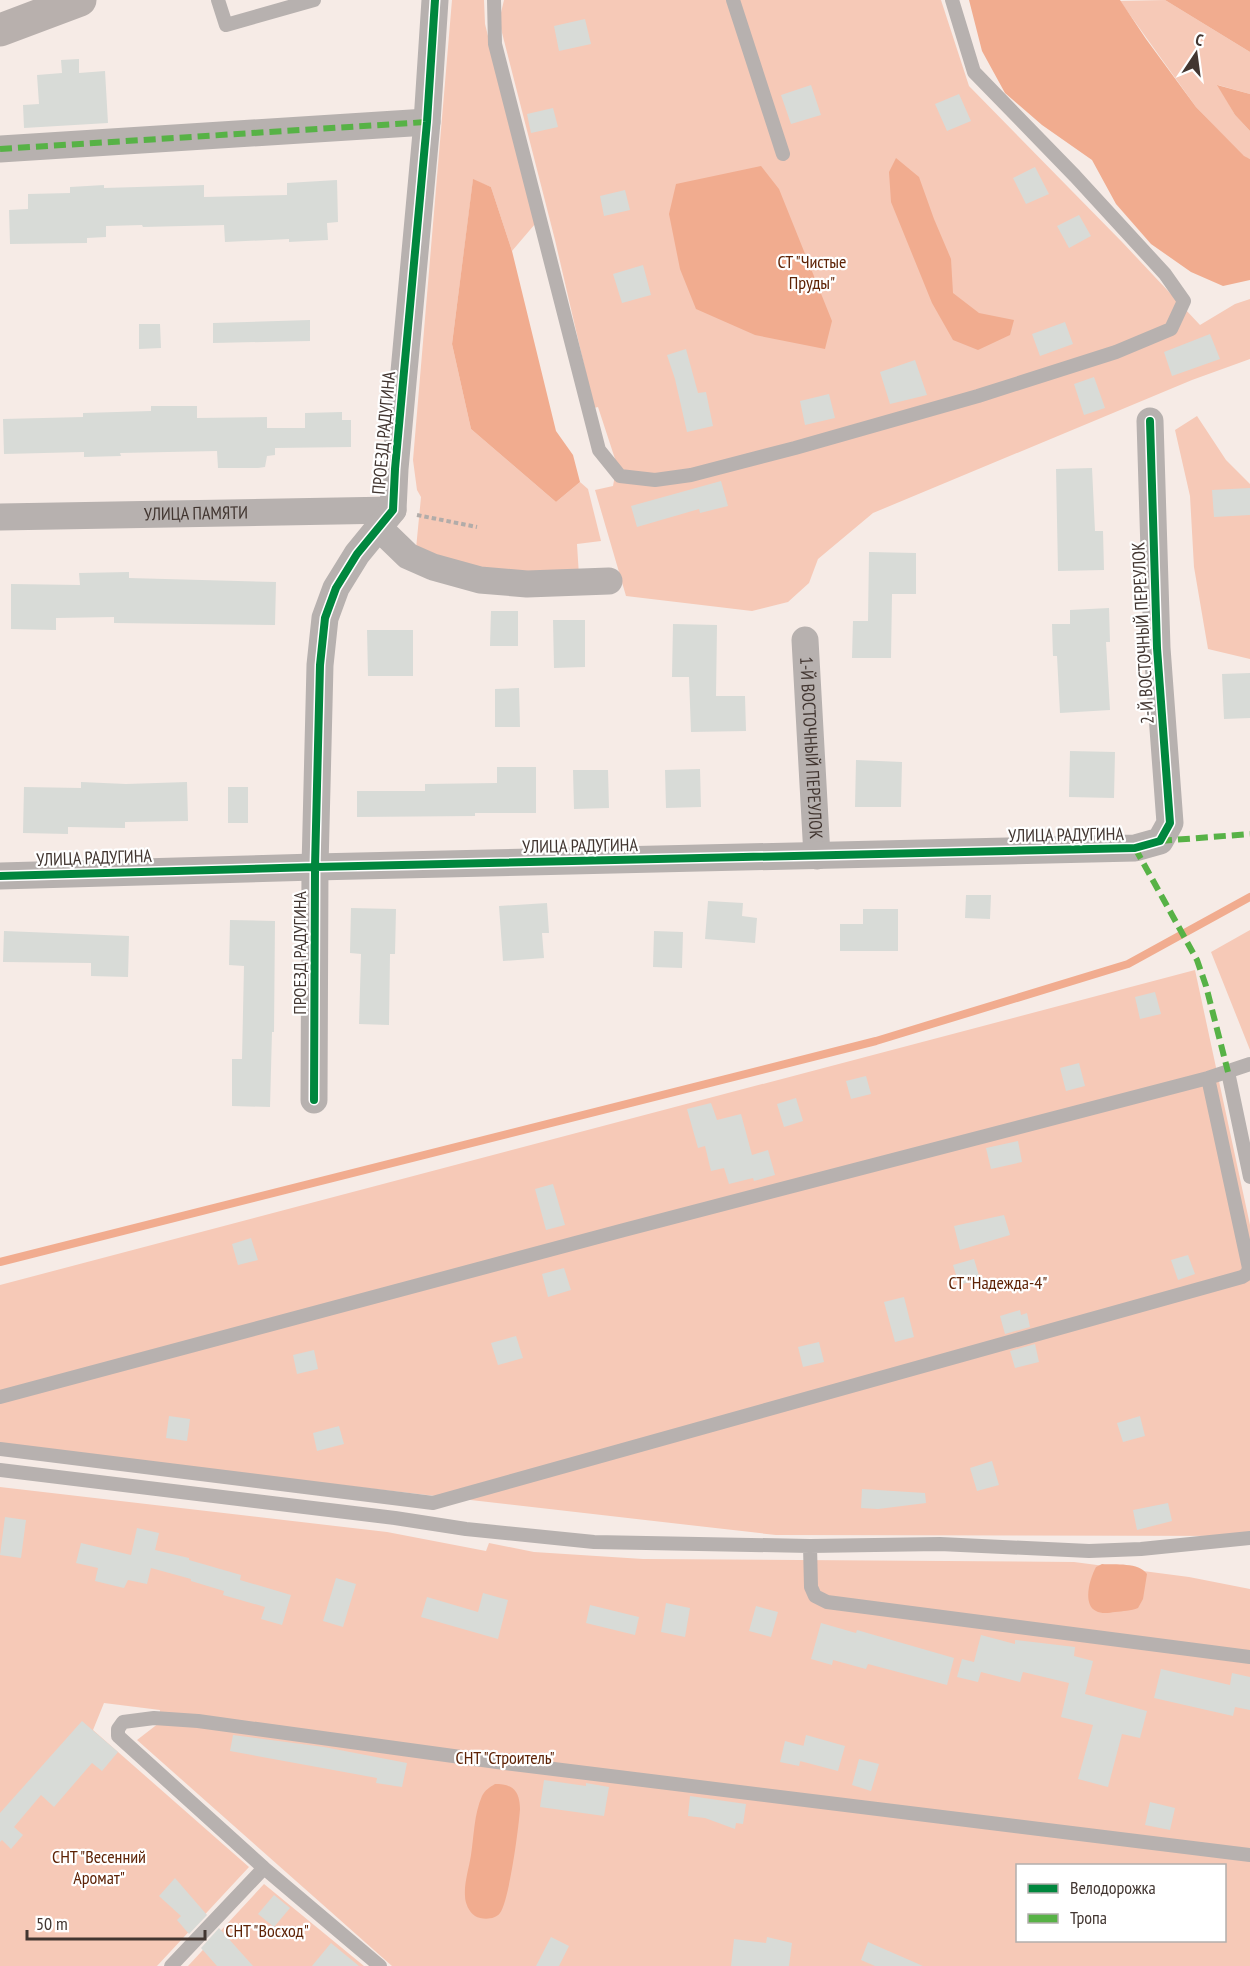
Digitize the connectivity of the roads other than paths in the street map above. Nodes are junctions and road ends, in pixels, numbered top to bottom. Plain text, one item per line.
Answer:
1 (80, 0) edge
2 (218, 0) edge
3 (314, 0) edge
4 (435, 0) edge
5 (494, 0) edge
6 (733, 0) edge
7 (952, 0) edge
8 (0, 30) edge
9 (427, 123) junction
10 (0, 149) edge
11 (783, 154) dead end
12 (1150, 422) dead end
13 (0, 517) edge
14 (385, 518) junction
15 (609, 581) dead end
16 (805, 640) dead end
17 (1160, 841) joint
18 (817, 856) junction
19 (315, 867) junction
20 (0, 876) edge
21 (1250, 1064) edge
22 (1228, 1072) junction
23 (1208, 1078) junction
24 (314, 1100) dead end
25 (1250, 1177) edge
26 (0, 1397) edge
27 (0, 1449) edge
28 (0, 1470) edge
29 (1250, 1538) edge
30 (810, 1545) junction
31 (1250, 1657) edge
32 (1250, 1855) edge
33 (264, 1868) junction
34 (171, 1966) edge
35 (380, 1966) edge

1 - 8 street
2 - 3 lane
4 - 9 street, ПРОЕЗД РАДУГИНА
5 - 7 lane
6 - 11 lane
9 - 10 street
9 - 14 street, ПРОЕЗД РАДУГИНА
12 - 17 street, 2-Й ВОСТОЧНЫЙ ПЕРЕУЛОК
13 - 14 street, УЛИЦА ПАМЯТИ
14 - 15 street
14 - 19 street, ПРОЕЗД РАДУГИНА
16 - 18 street, 1-Й ВОСТОЧНЫЙ ПЕРЕУЛОК
17 - 18 street, УЛИЦА РАДУГИНА
18 - 19 street, УЛИЦА РАДУГИНА
19 - 20 street, УЛИЦА РАДУГИНА
19 - 24 street, ПРОЕЗД РАДУГИНА
21 - 22 lane
22 - 23 lane
22 - 25 lane
23 - 26 lane
23 - 27 lane
28 - 30 lane
29 - 30 lane
30 - 31 lane
32 - 33 lane
33 - 34 lane
33 - 35 lane

